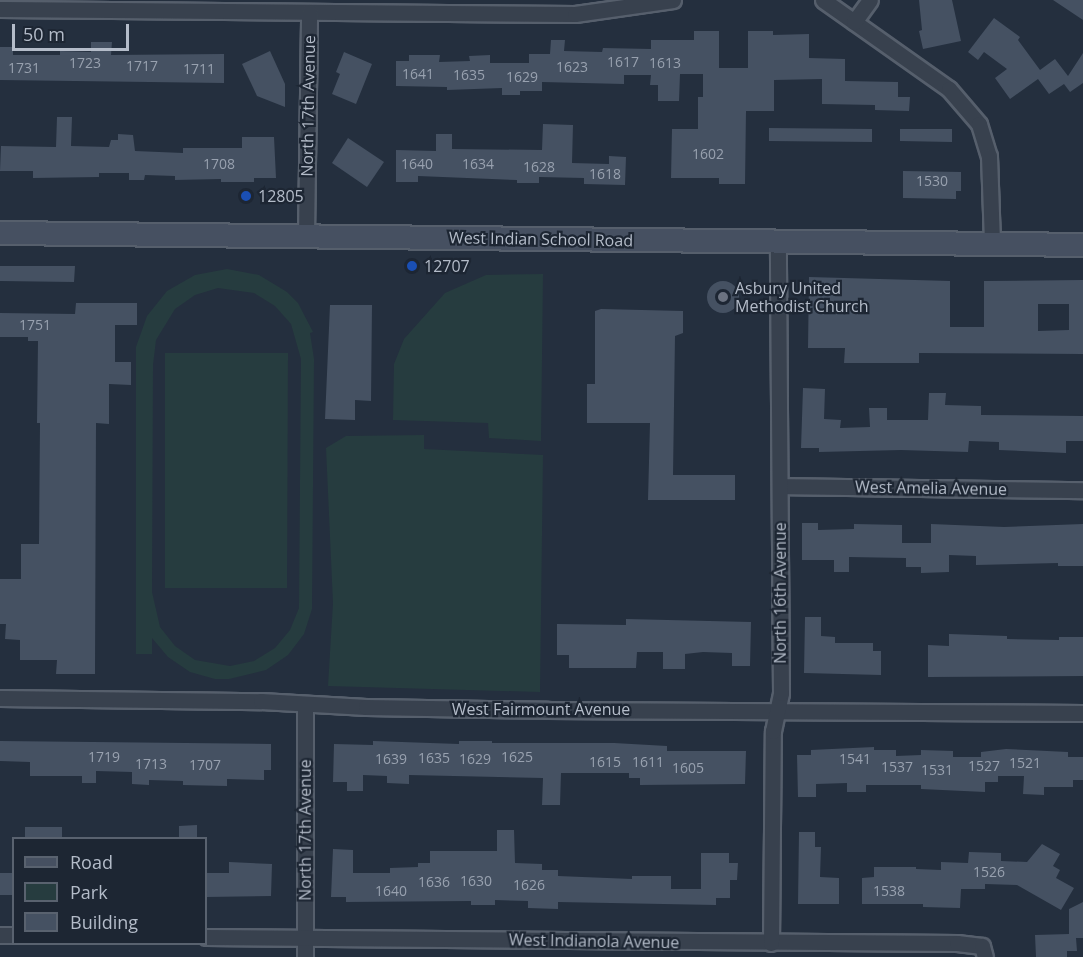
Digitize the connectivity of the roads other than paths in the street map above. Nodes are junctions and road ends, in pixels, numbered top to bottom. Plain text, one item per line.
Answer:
1 (673, 0) edge
2 (823, 0) edge
3 (870, 0) edge
4 (0, 9) edge
5 (309, 12) junction
6 (854, 22) junction
7 (0, 233) edge
8 (306, 236) junction
9 (778, 242) junction
10 (992, 244) junction
11 (1083, 245) edge
12 (780, 486) junction
13 (1083, 490) edge
14 (0, 698) edge
15 (305, 704) junction
16 (778, 711) junction
17 (1083, 712) edge
18 (207, 937) edge
19 (306, 938) junction
20 (771, 943) junction
21 (984, 952) edge
22 (305, 957) edge

1 - 5 street
2 - 6 street
3 - 6 street
4 - 5 street
5 - 8 street, North 17th Avenue
6 - 10 street
7 - 8 main road, West Indian School Road
8 - 9 main road, West Indian School Road
9 - 10 main road, West Indian School Road
9 - 12 street, North 16th Avenue
10 - 11 main road, West Indian School Road
12 - 13 street, West Amelia Avenue
12 - 16 street, North 16th Avenue
14 - 15 street, West Fairmount Avenue
15 - 16 street, West Fairmount Avenue
15 - 19 street, North 17th Avenue
16 - 17 street, West Fairmount Avenue
16 - 20 street, North 16th Avenue
18 - 19 street, West Indianola Avenue
19 - 20 street, West Indianola Avenue
19 - 22 street, North 17th Avenue
20 - 21 street, West Indianola Avenue

